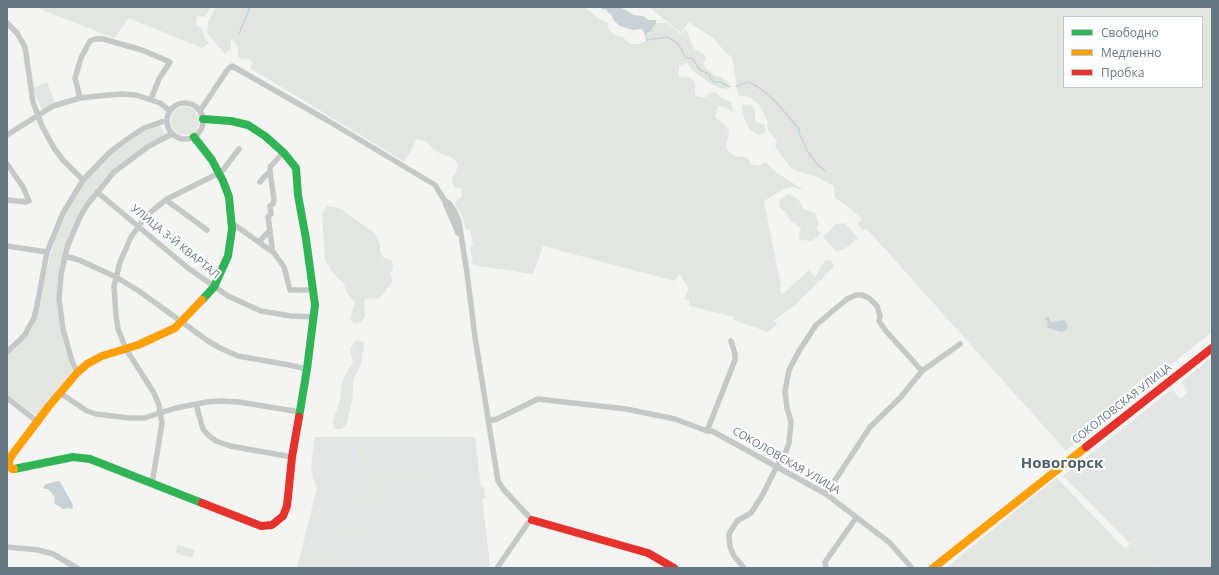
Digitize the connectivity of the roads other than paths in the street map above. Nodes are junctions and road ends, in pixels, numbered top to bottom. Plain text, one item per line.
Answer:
1 (7, 23) edge
2 (238, 69) junction
3 (80, 98) junction
4 (151, 99) junction
5 (191, 105) junction
6 (170, 111) junction
7 (201, 115) junction
8 (37, 116) junction
9 (167, 120) junction
10 (172, 134) junction
11 (7, 135) edge
12 (194, 137) junction
13 (238, 148) dead end
14 (281, 155) dead end
15 (7, 164) edge
16 (270, 172) junction
17 (219, 173) junction
18 (83, 180) junction
19 (260, 182) dead end
20 (97, 192) junction
21 (7, 200) edge
22 (166, 200) junction
23 (232, 223) junction
24 (138, 225) junction
25 (207, 230) dead end
26 (270, 230) junction
27 (259, 242) junction
28 (7, 246) edge
29 (272, 251) junction
30 (47, 252) junction
31 (64, 256) junction
32 (116, 277) junction
33 (214, 287) junction
34 (312, 290) junction
35 (314, 317) junction
36 (181, 322) junction
37 (731, 341) dead end
38 (960, 344) dead end
39 (1212, 348) edge
40 (126, 349) junction
41 (7, 352) edge
42 (307, 369) junction
43 (922, 371) junction
44 (77, 373) junction
45 (60, 393) junction
46 (7, 398) edge
47 (196, 404) junction
48 (300, 412) junction
49 (160, 413) junction
50 (488, 421) junction
51 (38, 422) junction
52 (707, 431) junction
53 (292, 457) junction
54 (777, 466) junction
55 (152, 484) junction
56 (826, 494) junction
57 (856, 518) junction
58 (532, 520) junction
59 (7, 547) edge
60 (76, 568) edge
61 (498, 568) edge
62 (674, 568) edge
63 (744, 568) edge
64 (826, 568) edge
65 (912, 568) edge
66 (933, 568) edge

1 - 8 street
2 - 5 street
2 - 7 street
2 - 50 street
3 - 4 street
3 - 4 street
3 - 8 street
4 - 6 street
5 - 6 street
5 - 7 street
6 - 9 street
7 - 12 street
7 - 34 street
8 - 11 street
8 - 18 street
9 - 10 street
9 - 18 street
10 - 12 street
10 - 20 street
12 - 17 street
13 - 17 street
14 - 16 street
15 - 21 street
16 - 19 street
16 - 26 street
17 - 22 street
17 - 23 street
18 - 30 street
20 - 24 street, УЛИЦА 3-Й КВАРТАЛ
20 - 31 street
22 - 24 street
22 - 25 street
23 - 27 street
23 - 33 street
24 - 32 street
24 - 33 street, УЛИЦА 3-Й КВАРТАЛ
26 - 27 street
26 - 29 street
27 - 29 street
28 - 30 street
29 - 34 street
30 - 41 street
31 - 32 street
31 - 44 street
32 - 36 street
32 - 40 street
33 - 35 street, УЛИЦА 3-Й КВАРТАЛ
33 - 36 street
34 - 35 street
35 - 42 street
36 - 40 street
36 - 42 street
37 - 52 street
38 - 43 street
39 - 66 street, СОКОЛОВСКАЯ УЛИЦА
40 - 44 street
40 - 49 street
42 - 48 street
43 - 54 street
43 - 56 street
44 - 45 street
45 - 49 street
45 - 51 street
46 - 51 street
47 - 48 street
47 - 49 street
47 - 53 street
48 - 53 street
49 - 55 street
50 - 52 street, СОКОЛОВСКАЯ УЛИЦА
50 - 58 street
51 - 55 street
52 - 54 street, СОКОЛОВСКАЯ УЛИЦА
53 - 55 street
54 - 56 street, СОКОЛОВСКАЯ УЛИЦА
54 - 63 street
56 - 57 street, СОКОЛОВСКАЯ УЛИЦА
57 - 64 street
57 - 65 street, СОКОЛОВСКАЯ УЛИЦА
58 - 61 street
58 - 62 street
59 - 60 street

